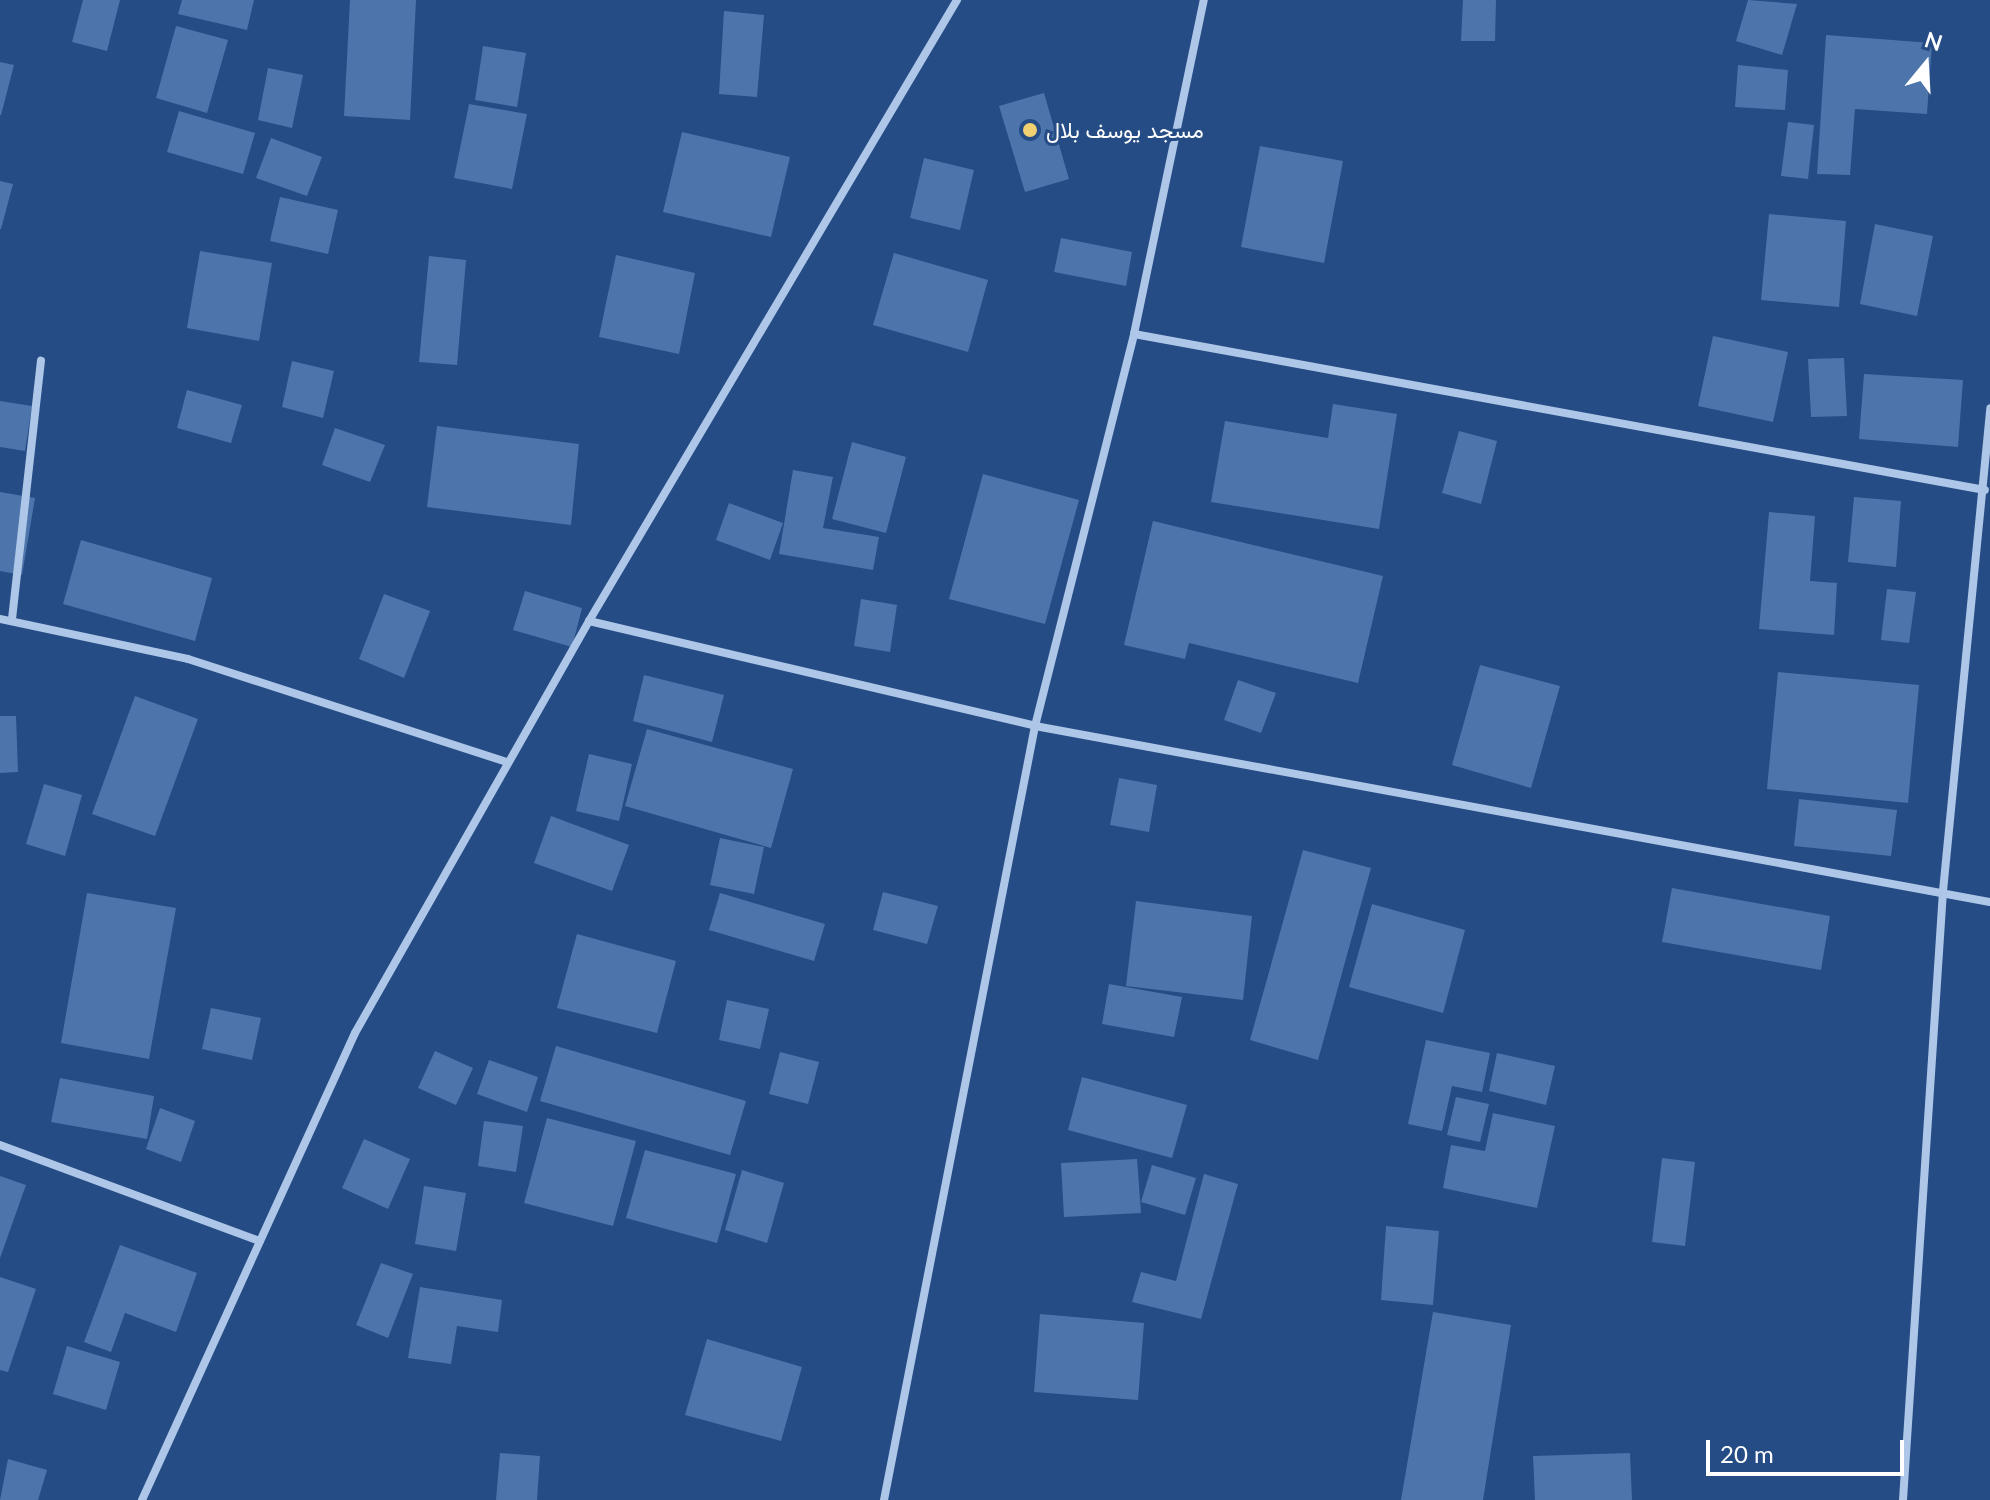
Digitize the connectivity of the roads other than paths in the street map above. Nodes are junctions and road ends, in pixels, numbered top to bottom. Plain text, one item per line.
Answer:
1 (957, 0) edge
2 (1204, 0) edge
3 (1134, 334) junction
4 (41, 361) dead end
5 (1990, 408) edge
6 (1985, 490) junction
7 (0, 619) edge
8 (12, 619) junction
9 (589, 621) junction
10 (1035, 726) junction
11 (507, 762) junction
12 (1943, 891) junction
13 (1990, 902) edge
14 (0, 1145) edge
15 (260, 1241) junction
16 (142, 1500) edge
17 (884, 1500) edge
18 (1903, 1500) edge

1 - 9 street
2 - 3 street
3 - 6 street
3 - 10 street
4 - 8 street
5 - 6 street
6 - 12 street
7 - 8 street
8 - 11 street
9 - 10 street
9 - 11 street
10 - 12 street
10 - 17 street
11 - 15 street
12 - 13 street
12 - 18 street
14 - 15 street
15 - 16 street

